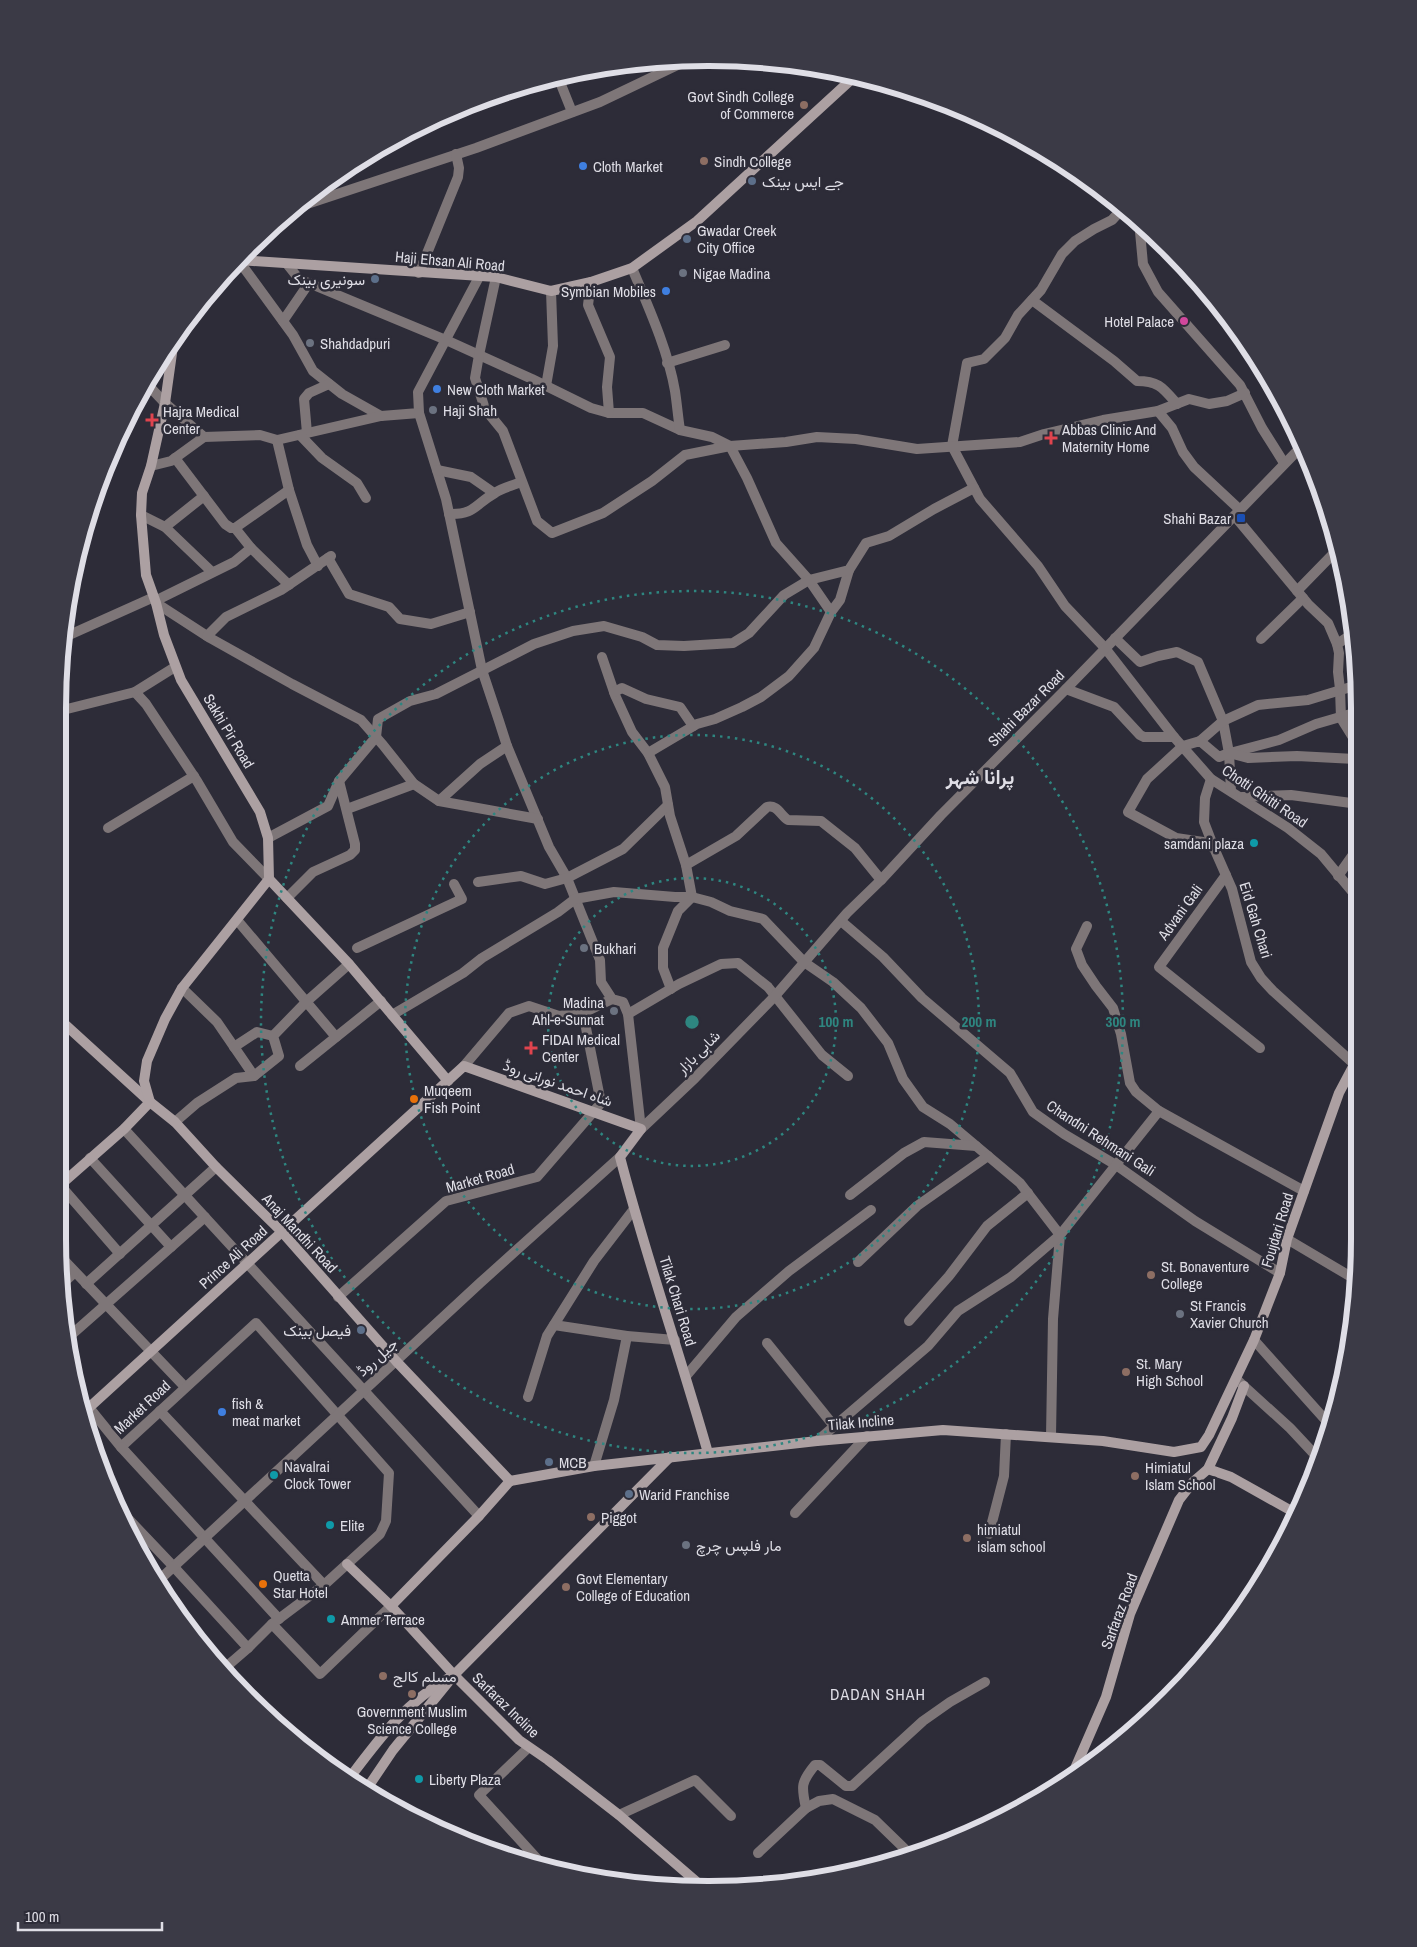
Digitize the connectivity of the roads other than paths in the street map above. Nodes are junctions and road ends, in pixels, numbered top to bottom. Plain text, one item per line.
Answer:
1 (672, 68) edge
2 (848, 82) edge
3 (561, 84) edge
4 (572, 112) junction
5 (456, 154) junction
6 (315, 201) edge
7 (1117, 214) edge
8 (1140, 233) edge
9 (247, 262) edge
10 (287, 264) junction
11 (243, 266) edge
12 (632, 268) junction
13 (420, 273) junction
14 (479, 277) junction
15 (496, 277) junction
16 (591, 282) junction
17 (309, 283) junction
18 (551, 291) junction
19 (1032, 300) junction
20 (283, 322) junction
21 (446, 340) junction
22 (725, 345) dead end
23 (479, 355) junction
24 (172, 356) edge
25 (667, 363) junction
26 (329, 384) junction
27 (546, 386) junction
28 (152, 388) edge
29 (1245, 393) junction
30 (165, 403) junction
31 (1177, 404) junction
32 (1158, 411) junction
33 (609, 412) junction
34 (419, 413) junction
35 (381, 416) junction
36 (680, 430) junction
37 (303, 434) junction
38 (204, 437) junction
39 (276, 440) junction
40 (730, 446) junction
41 (952, 446) junction
42 (1297, 451) edge
43 (175, 458) junction
44 (1284, 463) junction
45 (151, 466) junction
46 (437, 470) junction
47 (521, 482) junction
48 (974, 488) junction
49 (289, 490) junction
50 (494, 493) junction
51 (204, 496) junction
52 (366, 498) dead end
53 (1239, 509) junction
54 (449, 514) junction
55 (141, 516) junction
56 (165, 526) junction
57 (235, 528) junction
58 (250, 548) junction
59 (1332, 556) edge
60 (318, 566) junction
61 (849, 570) junction
62 (212, 572) junction
63 (809, 580) junction
64 (289, 585) junction
65 (1300, 594) junction
66 (155, 600) junction
67 (470, 612) junction
68 (830, 612) junction
69 (71, 634) edge
70 (207, 636) junction
71 (1115, 638) junction
72 (1346, 638) edge
73 (1261, 639) dead end
74 (1337, 644) junction
75 (1104, 648) junction
76 (602, 657) dead end
77 (175, 667) junction
78 (482, 670) junction
79 (1350, 687) edge
80 (1066, 689) junction
81 (1340, 689) junction
82 (134, 692) junction
83 (614, 692) junction
84 (66, 705) edge
85 (1351, 714) edge
86 (1341, 718) junction
87 (1223, 721) junction
88 (693, 726) junction
89 (1351, 734) edge
90 (376, 737) junction
91 (1174, 737) junction
92 (1200, 741) junction
93 (507, 746) junction
94 (1183, 746) junction
95 (648, 753) junction
96 (1229, 753) junction
97 (1351, 759) edge
98 (194, 776) junction
99 (1211, 779) junction
100 (339, 781) junction
101 (414, 784) junction
102 (1231, 791) junction
103 (1242, 797) junction
104 (439, 801) junction
105 (1351, 802) edge
106 (668, 805) junction
107 (347, 809) junction
108 (538, 819) junction
109 (108, 828) dead end
110 (268, 838) junction
111 (1214, 848) junction
112 (1351, 858) edge
113 (686, 865) junction
114 (1226, 875) junction
115 (1338, 876) junction
116 (567, 878) junction
117 (269, 879) junction
118 (881, 880) junction
119 (478, 882) dead end
120 (454, 884) dead end
121 (1351, 890) edge
122 (692, 896) junction
123 (287, 898) junction
124 (575, 899) junction
125 (237, 920) junction
126 (840, 921) junction
127 (1087, 926) dead end
128 (357, 948) dead end
129 (804, 962) junction
130 (349, 964) junction
131 (182, 988) junction
132 (671, 989) junction
133 (775, 996) junction
134 (612, 999) junction
135 (380, 1001) junction
136 (306, 1002) junction
137 (583, 1013) junction
138 (628, 1014) junction
139 (392, 1015) junction
140 (66, 1025) edge
141 (273, 1036) junction
142 (336, 1037) junction
143 (234, 1047) junction
144 (1260, 1048) dead end
145 (1351, 1058) edge
146 (300, 1066) dead end
147 (464, 1066) junction
148 (1351, 1069) edge
149 (254, 1076) junction
150 (848, 1076) dead end
151 (448, 1081) junction
152 (150, 1102) junction
153 (594, 1111) junction
154 (1159, 1111) junction
155 (175, 1122) junction
156 (124, 1129) junction
157 (641, 1129) junction
158 (976, 1146) junction
159 (988, 1156) junction
160 (620, 1157) junction
161 (90, 1158) junction
162 (1116, 1165) junction
163 (216, 1167) junction
164 (66, 1180) edge
165 (1304, 1191) junction
166 (1028, 1193) junction
167 (66, 1194) edge
168 (850, 1195) dead end
169 (185, 1196) junction
170 (634, 1209) junction
171 (871, 1210) dead end
172 (205, 1217) junction
173 (152, 1226) junction
174 (282, 1232) junction
175 (1060, 1235) junction
176 (1287, 1240) junction
177 (171, 1247) junction
178 (120, 1254) junction
179 (858, 1262) dead end
180 (248, 1264) junction
181 (67, 1265) edge
182 (74, 1273) junction
183 (1280, 1273) junction
184 (1349, 1277) edge
185 (68, 1279) edge
186 (86, 1284) junction
187 (338, 1297) junction
188 (105, 1304) junction
189 (909, 1321) dead end
190 (554, 1325) junction
191 (74, 1333) edge
192 (627, 1336) junction
193 (675, 1340) junction
194 (1254, 1340) junction
195 (767, 1343) dead end
196 (151, 1350) junction
197 (396, 1361) junction
198 (686, 1376) junction
199 (1240, 1382) junction
200 (185, 1387) junction
201 (364, 1390) junction
202 (528, 1397) dead end
203 (89, 1408) edge
204 (160, 1411) junction
205 (338, 1414) junction
206 (91, 1417) edge
207 (1325, 1419) edge
208 (834, 1426) junction
209 (1006, 1434) junction
210 (1209, 1435) joint
211 (867, 1436) junction
212 (1051, 1436) junction
213 (817, 1441) junction
214 (121, 1447) junction
215 (708, 1453) junction
216 (1314, 1453) edge
217 (670, 1458) junction
218 (594, 1466) junction
219 (1208, 1469) junction
220 (510, 1481) junction
221 (244, 1500) junction
222 (1291, 1510) edge
223 (795, 1513) dead end
224 (479, 1516) junction
225 (132, 1523) edge
226 (989, 1534) dead end
227 (204, 1537) junction
228 (147, 1539) junction
229 (143, 1543) edge
230 (347, 1564) junction
231 (173, 1566) junction
232 (162, 1577) edge
233 (324, 1585) junction
234 (391, 1606) junction
235 (276, 1621) junction
236 (248, 1648) junction
237 (229, 1665) edge
238 (454, 1675) junction
239 (985, 1682) dead end
240 (528, 1748) junction
241 (1077, 1764) edge
242 (353, 1774) edge
243 (370, 1784) edge
244 (806, 1808) junction
245 (619, 1816) junction
246 (732, 1816) dead end
247 (906, 1850) edge
248 (758, 1853) dead end
249 (534, 1857) edge
250 (695, 1880) edge

1 - 4 street
2 - 12 street, Haji Ehsan Ali Road
3 - 4 street
4 - 5 street
5 - 6 street
5 - 13 street
7 - 19 street
8 - 29 street
9 - 10 street, Haji Ehsan Ali Road
10 - 13 street, Haji Ehsan Ali Road
10 - 17 street
11 - 20 street
12 - 16 street, Haji Ehsan Ali Road
12 - 25 street
13 - 14 street, Haji Ehsan Ali Road
14 - 15 street, Haji Ehsan Ali Road
14 - 21 street
15 - 18 street, Haji Ehsan Ali Road
15 - 23 street
16 - 18 street, Haji Ehsan Ali Road
16 - 33 street
17 - 20 street
17 - 21 street
18 - 27 street
19 - 31 street
19 - 41 street
20 - 26 street
21 - 23 street
21 - 34 street
22 - 25 street
23 - 27 street
23 - 47 street
24 - 30 street, Sakhi Pir Road
25 - 36 street
26 - 35 street
26 - 37 street
27 - 33 street
28 - 30 street
29 - 31 street
29 - 44 street
30 - 38 street
30 - 45 street, Sakhi Pir Road
31 - 32 street
32 - 41 street
32 - 53 street
33 - 36 street
34 - 35 street
34 - 46 street
35 - 37 street
36 - 40 street
37 - 39 street
37 - 52 street
38 - 39 street
38 - 43 street
39 - 49 street
40 - 41 street
40 - 47 street
40 - 63 street
41 - 48 street, Chotti Ghitti Road
42 - 44 street, Shahi Bazar Road
43 - 45 street
43 - 51 street
44 - 53 street, Shahi Bazar Road
45 - 55 street, Sakhi Pir Road
46 - 50 street
46 - 54 street
47 - 50 street
48 - 61 street
48 - 75 street, Chotti Ghitti Road
49 - 57 street
49 - 60 street
50 - 54 street
51 - 56 street
51 - 57 street
53 - 65 street
53 - 71 street, Shahi Bazar Road
54 - 67 street
55 - 56 street
55 - 66 street, Sakhi Pir Road
56 - 62 street
57 - 58 street
58 - 62 street
58 - 64 street
59 - 65 street
60 - 64 street
60 - 67 street
61 - 63 street
61 - 68 street
62 - 66 street
63 - 68 street
63 - 78 street
64 - 70 street
65 - 73 street
65 - 74 street
66 - 69 street
66 - 70 street
66 - 77 street, Sakhi Pir Road
67 - 78 street
68 - 88 street
70 - 90 street
71 - 75 street, Shahi Bazar Road
71 - 87 street
72 - 74 street
74 - 81 street
75 - 80 street, Shahi Bazar Road
75 - 91 street, Chotti Ghitti Road
76 - 83 street
77 - 82 street
77 - 110 street, Sakhi Pir Road
78 - 90 street
78 - 93 street
79 - 81 street
80 - 91 street
80 - 118 street, Shahi Bazar Road
81 - 86 street
81 - 87 street
82 - 84 street
82 - 98 street
83 - 88 street
83 - 95 street
85 - 86 street
86 - 89 street
86 - 96 street
87 - 92 street
87 - 96 street
88 - 95 street
90 - 100 street
90 - 101 street
91 - 94 street, Chotti Ghitti Road
92 - 94 street
92 - 96 street
93 - 104 street
93 - 108 street
94 - 99 street, Chotti Ghitti Road
94 - 111 street
95 - 106 street
96 - 97 street
96 - 102 street
98 - 109 street
98 - 117 street
99 - 102 street, Chotti Ghitti Road
99 - 111 street, Eid Gah Chari
100 - 107 street
100 - 110 street
101 - 104 street
101 - 107 street
102 - 103 street, Chotti Ghitti Road
103 - 105 street
103 - 115 street, Chotti Ghitti Road
104 - 108 street
106 - 113 street
106 - 116 street
107 - 123 street
108 - 116 street
110 - 117 street, Sakhi Pir Road
111 - 114 street, Eid Gah Chari
112 - 115 street
113 - 118 street
113 - 122 street
114 - 144 street, Advani Gali
114 - 145 street, Eid Gah Chari
115 - 121 street, Chotti Ghitti Road
116 - 119 street
116 - 124 street
117 - 123 street
117 - 125 street
118 - 126 street, Shahi Bazar Road
120 - 128 street
122 - 124 street
122 - 129 street
122 - 132 street
123 - 130 street
124 - 134 street
124 - 139 street
125 - 131 street
125 - 136 street
126 - 129 street, Shahi Bazar Road
126 - 162 street, Chandni Rehmani Gali
127 - 154 street
129 - 133 street, Shahi Bazar Road
129 - 158 street
130 - 135 street
130 - 136 street
131 - 143 street
131 - 152 street
132 - 133 street
132 - 138 street
133 - 150 street
133 - 157 street, شاہی بازار
134 - 137 street
134 - 138 street
135 - 139 street
135 - 142 street
136 - 141 street
136 - 142 street
137 - 147 street
137 - 153 street, Market Road
138 - 157 street
139 - 151 street
140 - 152 street, Anaj Mandhi Road
141 - 143 street
141 - 149 street
142 - 146 street
143 - 149 street
147 - 151 street, Prince Ali Road
147 - 153 street, شاہ احمد نورانی روڈ
148 - 165 street, Foujdari Road
149 - 155 street
151 - 174 street, Prince Ali Road
152 - 155 street, Anaj Mandhi Road
152 - 156 street
153 - 157 street, شاہ احمد نورانی روڈ
153 - 187 street, Market Road
154 - 162 street
154 - 165 street
155 - 163 street, Anaj Mandhi Road
156 - 161 street
156 - 169 street
157 - 160 street
158 - 159 street
158 - 168 street
159 - 166 street
159 - 179 street
160 - 170 street, Tilak Chari Road
160 - 197 street, جیل روڈ
161 - 164 street
161 - 173 street
162 - 175 street
162 - 183 street, Chandni Rehmani Gali
163 - 169 street
163 - 174 street, Anaj Mandhi Road
165 - 176 street, Foujdari Road
166 - 175 street
166 - 189 street
167 - 178 street
169 - 172 street
169 - 173 street
170 - 190 street
170 - 193 street, Tilak Chari Road
171 - 198 street
172 - 177 street
172 - 180 street
173 - 177 street
173 - 178 street
174 - 180 street, Prince Ali Road
174 - 187 street, Anaj Mandhi Road
175 - 208 street
175 - 212 street
176 - 183 street, Foujdari Road
176 - 184 street
177 - 188 street
178 - 186 street
180 - 196 street, Prince Ali Road
180 - 201 street
181 - 182 street
182 - 185 street
182 - 186 street
183 - 194 street, Foujdari Road
186 - 188 street
187 - 197 street, Anaj Mandhi Road
188 - 191 street
188 - 196 street
190 - 192 street
190 - 202 street
192 - 193 street
192 - 218 street
193 - 198 street, Tilak Chari Road
194 - 199 street, Foujdari Road
194 - 207 street
195 - 208 street
196 - 200 street
196 - 203 street, Prince Ali Road
197 - 201 street, جیل روڈ
197 - 220 street, Anaj Mandhi Road
198 - 215 street, Tilak Chari Road
199 - 210 street, Foujdari Road
199 - 216 street
199 - 219 street
200 - 204 street, Market Road
200 - 205 street, Market Road
201 - 205 street, جیل روڈ
201 - 224 street
204 - 214 street, Market Road
204 - 221 street
205 - 221 street, جیل روڈ
205 - 230 street
206 - 214 street, Market Road
208 - 213 street
209 - 211 street, Tilak Incline
209 - 212 street, Tilak Incline
209 - 226 street
210 - 212 street, Tilak Incline
211 - 213 street, Tilak Incline
211 - 223 street
213 - 215 street, Tilak Incline
214 - 227 street
215 - 217 street, Tilak Incline
217 - 218 street, Tilak Incline
217 - 238 street
218 - 220 street, Tilak Incline
219 - 222 street
219 - 241 street, Sarfaraz Road
220 - 224 street
221 - 227 street, جیل روڈ
221 - 233 street
224 - 234 street
225 - 228 street
227 - 231 street, جیل روڈ
227 - 235 street
228 - 229 street
228 - 231 street
230 - 233 street
230 - 234 street, Sarfaraz Incline
231 - 232 street, جیل روڈ
231 - 236 street
233 - 235 street
234 - 235 street
234 - 238 street, Sarfaraz Incline
235 - 236 street
236 - 237 street
238 - 240 street, Sarfaraz Incline
238 - 242 street
238 - 243 street
239 - 244 street
240 - 245 street, Sarfaraz Incline
240 - 249 street
244 - 247 street
244 - 248 street
245 - 246 street
245 - 250 street, Sarfaraz Incline

